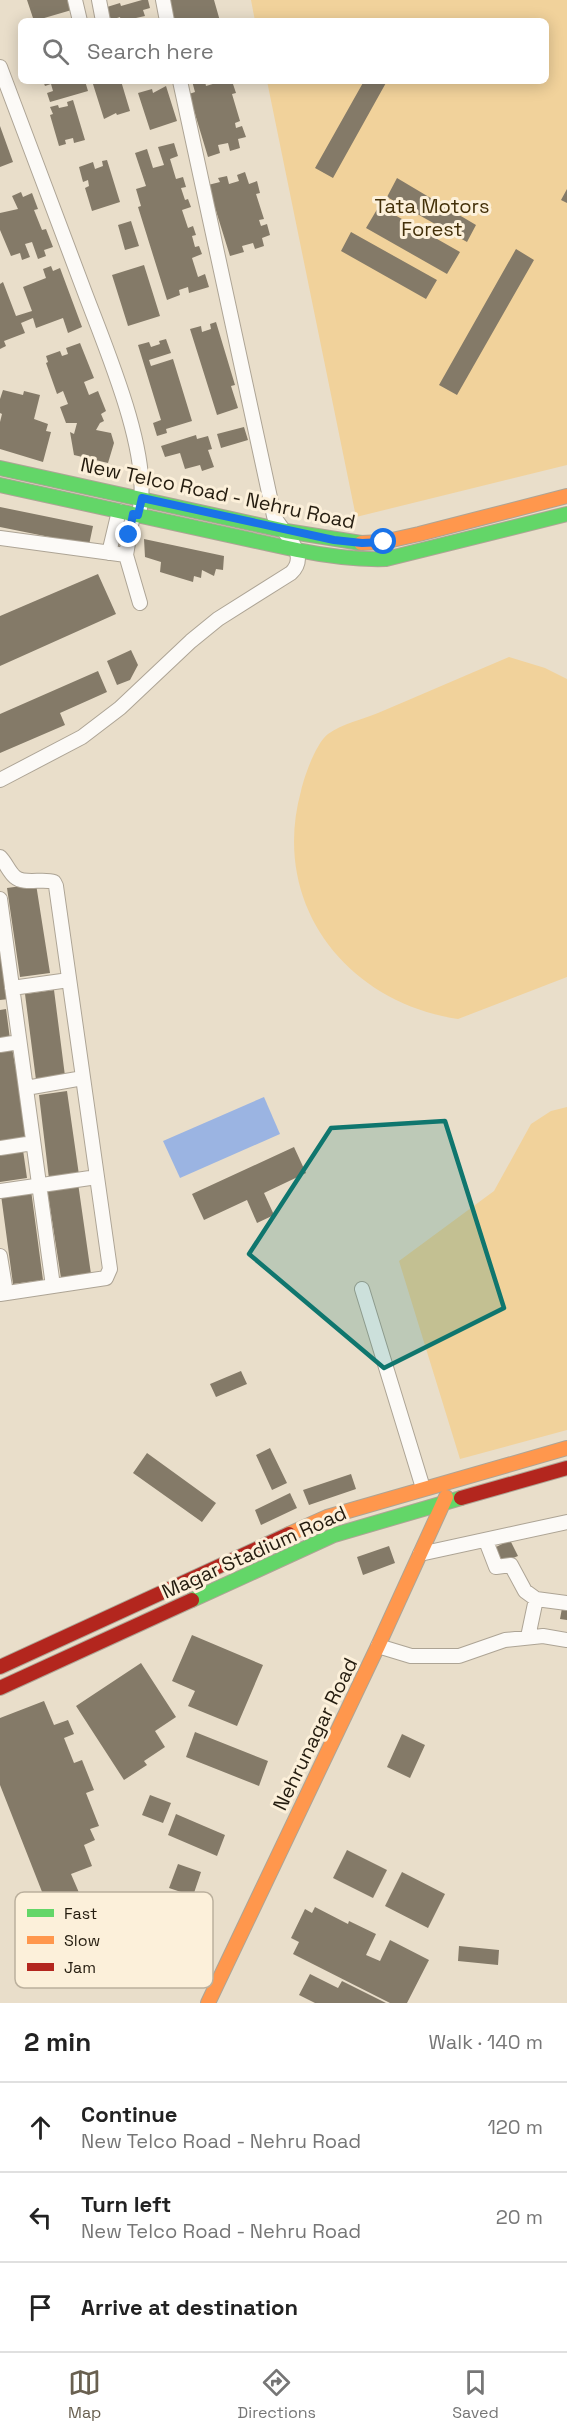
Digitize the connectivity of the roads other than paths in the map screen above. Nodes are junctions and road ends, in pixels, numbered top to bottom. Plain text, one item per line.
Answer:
1 (75, 0) edge
2 (99, 0) edge
3 (163, 0) edge
4 (79, 18) edge
5 (102, 18) edge
6 (166, 18) edge
7 (0, 67) edge
8 (181, 84) edge
9 (0, 468) edge
10 (0, 485) edge
11 (567, 496) edge
12 (142, 498) junction
13 (119, 511) junction
14 (136, 514) junction
15 (567, 514) edge
16 (286, 531) junction
17 (0, 538) edge
18 (297, 550) junction
19 (109, 553) junction
20 (126, 555) junction
21 (140, 603) dead end
22 (0, 780) edge
23 (0, 858) edge
24 (0, 900) edge
25 (69, 980) junction
26 (12, 988) junction
27 (7, 1004) edge
28 (19, 1042) junction
29 (0, 1045) edge
30 (83, 1078) junction
31 (26, 1088) junction
32 (33, 1143) junction
33 (0, 1148) edge
34 (97, 1177) junction
35 (39, 1186) junction
36 (0, 1191) edge
37 (0, 1256) edge
38 (53, 1286) junction
39 (362, 1289) dead end
40 (3, 1294) edge
41 (567, 1448) edge
42 (567, 1468) edge
43 (454, 1480) junction
44 (423, 1488) junction
45 (443, 1503) junction
46 (567, 1522) edge
47 (486, 1541) junction
48 (420, 1554) junction
49 (536, 1599) junction
50 (567, 1603) edge
51 (528, 1637) junction
52 (567, 1640) edge
53 (378, 1646) junction
54 (0, 1667) edge
55 (0, 1688) edge
56 (208, 2003) edge

1 - 4 street
2 - 5 street
3 - 6 street
7 - 12 street
8 - 16 street
9 - 12 street, New Telco Road - Nehru Road
10 - 13 street, New Telco Road - Nehru Road
11 - 16 street, New Telco Road - Nehru Road
12 - 14 street
12 - 16 street, New Telco Road - Nehru Road
13 - 14 street, New Telco Road - Nehru Road
13 - 19 street
14 - 18 street, New Telco Road - Nehru Road
14 - 20 street
15 - 18 street, New Telco Road - Nehru Road
16 - 18 street
17 - 19 street
18 - 22 street
19 - 20 street
20 - 21 street
23 - 25 street
24 - 26 street
25 - 26 street
25 - 30 street
26 - 27 street
27 - 28 street
28 - 29 street
28 - 31 street
30 - 31 street
30 - 34 street
31 - 32 street
32 - 33 street
32 - 35 street
34 - 35 street
34 - 38 street
35 - 36 street
35 - 38 street
37 - 40 street
38 - 40 street
39 - 44 street
41 - 43 street, Magar Stadium Road
42 - 45 street, Magar Stadium Road
43 - 44 street, Magar Stadium Road
43 - 45 street, Nehrunagar Road
44 - 54 street, Magar Stadium Road
45 - 48 street, Nehrunagar Road
45 - 55 street, Magar Stadium Road
46 - 47 street
47 - 48 street
47 - 49 street
48 - 53 street, Nehrunagar Road
49 - 50 street
49 - 51 street
51 - 52 street
51 - 53 street
53 - 56 street, Nehrunagar Road

